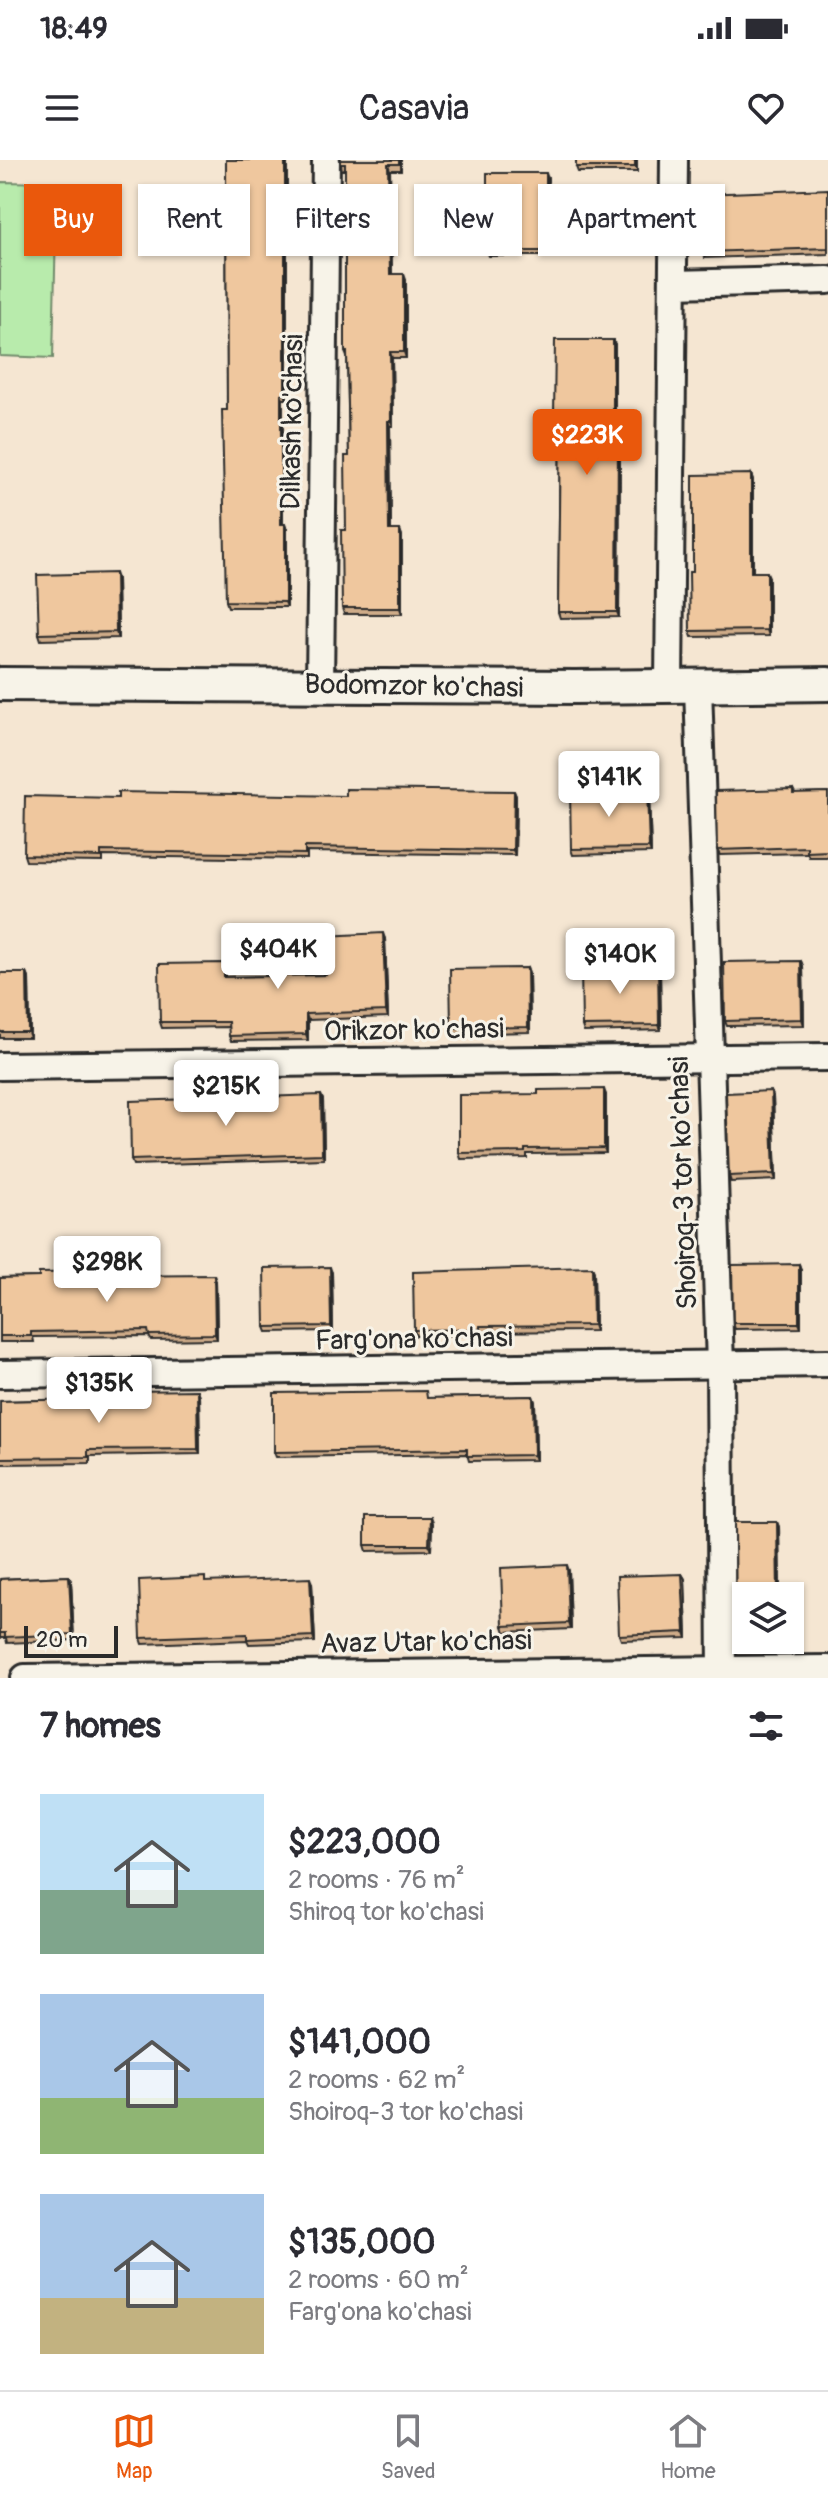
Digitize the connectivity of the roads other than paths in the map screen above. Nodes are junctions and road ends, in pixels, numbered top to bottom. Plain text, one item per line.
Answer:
1 (326, 160) edge
2 (674, 160) edge
3 (828, 280) edge
4 (673, 284) junction
5 (0, 684) edge
6 (320, 684) junction
7 (828, 684) edge
8 (683, 686) junction
9 (709, 1057) junction
10 (828, 1057) edge
11 (0, 1066) edge
12 (828, 1363) edge
13 (720, 1365) junction
14 (0, 1374) edge
15 (828, 1669) edge
16 (722, 1674) edge
17 (25, 1678) edge

1 - 6 street, Dilkash ko'chasi
2 - 4 street, Shoiroq-3 tor ko'chasi
3 - 4 street
4 - 8 street, Shoiroq-3 tor ko'chasi
5 - 6 street, Bodomzor ko'chasi
6 - 8 street, Bodomzor ko'chasi
7 - 8 street, Bodomzor ko'chasi
8 - 9 street, Shoiroq-3 tor ko'chasi
9 - 10 street, Orikzor ko'chasi
9 - 11 street, Orikzor ko'chasi
9 - 13 street, Shoiroq-3 tor ko'chasi
12 - 13 street, Farg'ona ko'chasi
13 - 14 street, Farg'ona ko'chasi
13 - 16 street, Shoiroq-3 tor ko'chasi
15 - 16 street, Avaz Utar ko'chasi
16 - 17 street, Avaz Utar ko'chasi

